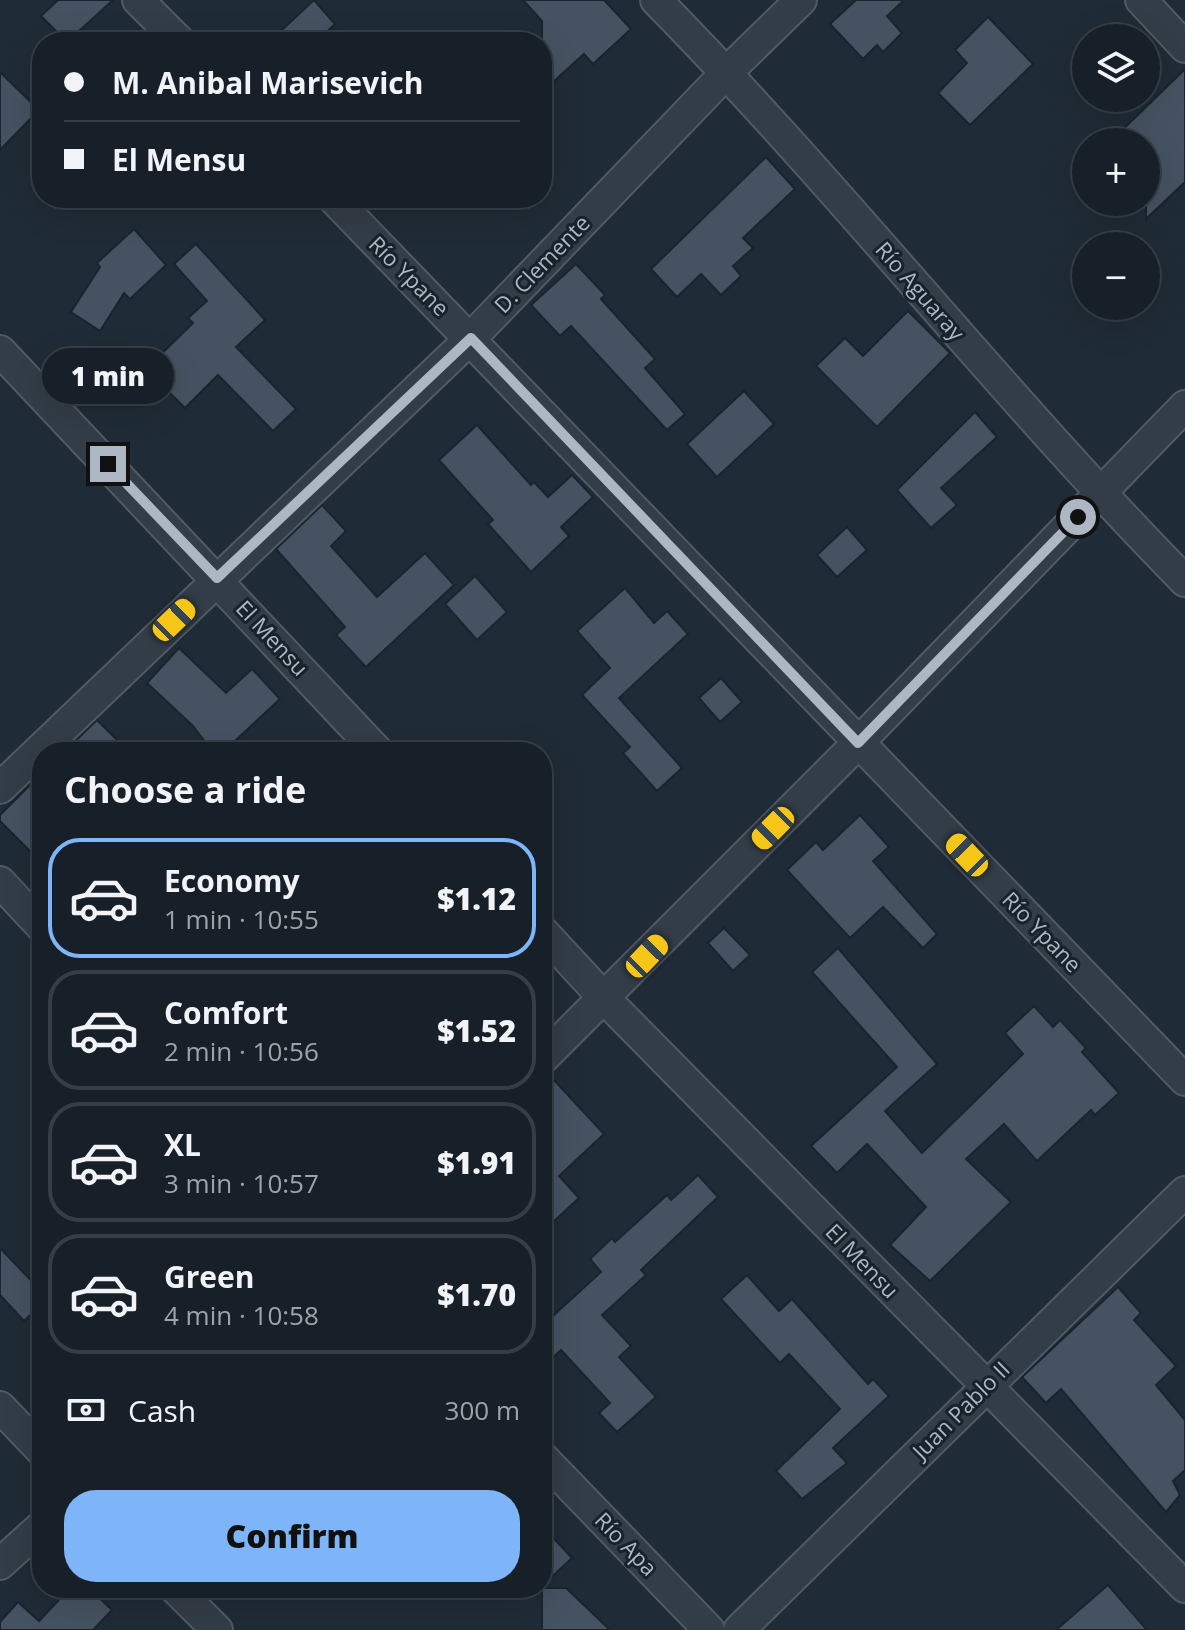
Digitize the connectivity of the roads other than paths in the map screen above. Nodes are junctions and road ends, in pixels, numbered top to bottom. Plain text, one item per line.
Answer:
1 (138, 0) edge
2 (656, 0) edge
3 (801, 0) edge
4 (1141, 0) edge
5 (170, 32) edge
6 (1185, 47) edge
7 (727, 72) junction
8 (343, 208) edge
9 (471, 338) junction
10 (0, 351) edge
11 (1185, 406) edge
12 (1100, 495) junction
13 (217, 578) junction
14 (1185, 581) edge
15 (48, 742) edge
16 (369, 742) edge
17 (858, 743) junction
18 (32, 757) edge
19 (0, 788) edge
20 (0, 882) edge
21 (32, 916) edge
22 (552, 942) edge
23 (604, 998) junction
24 (552, 1049) edge
25 (1185, 1080) edge
26 (1185, 1192) edge
27 (985, 1386) junction
28 (0, 1407) edge
29 (32, 1441) edge
30 (552, 1467) edge
31 (32, 1535) edge
32 (0, 1564) edge
33 (1185, 1587) edge
34 (185, 1598) edge
35 (217, 1630) edge
36 (709, 1630) edge
37 (739, 1630) edge

1 - 5 street
2 - 7 street, Río Aguaray
3 - 7 street, D. Clemente
4 - 6 street
7 - 9 street, D. Clemente
7 - 12 street, Río Aguaray
8 - 9 street, Río Ypane
9 - 13 street, D. Clemente
9 - 17 street, Río Ypane
10 - 13 street, El Mensu
11 - 12 street
12 - 14 street, Río Aguaray
12 - 17 street
13 - 15 street, D. Clemente
13 - 16 street, El Mensu
17 - 23 street
17 - 25 street, Río Ypane
18 - 19 street, D. Clemente
20 - 21 street
22 - 23 street, El Mensu
23 - 24 street
23 - 27 street, El Mensu
26 - 27 street, Juan Pablo II
27 - 33 street, El Mensu
27 - 37 street, Juan Pablo II
28 - 29 street
30 - 36 street, Río Apa
31 - 32 street
34 - 35 street

